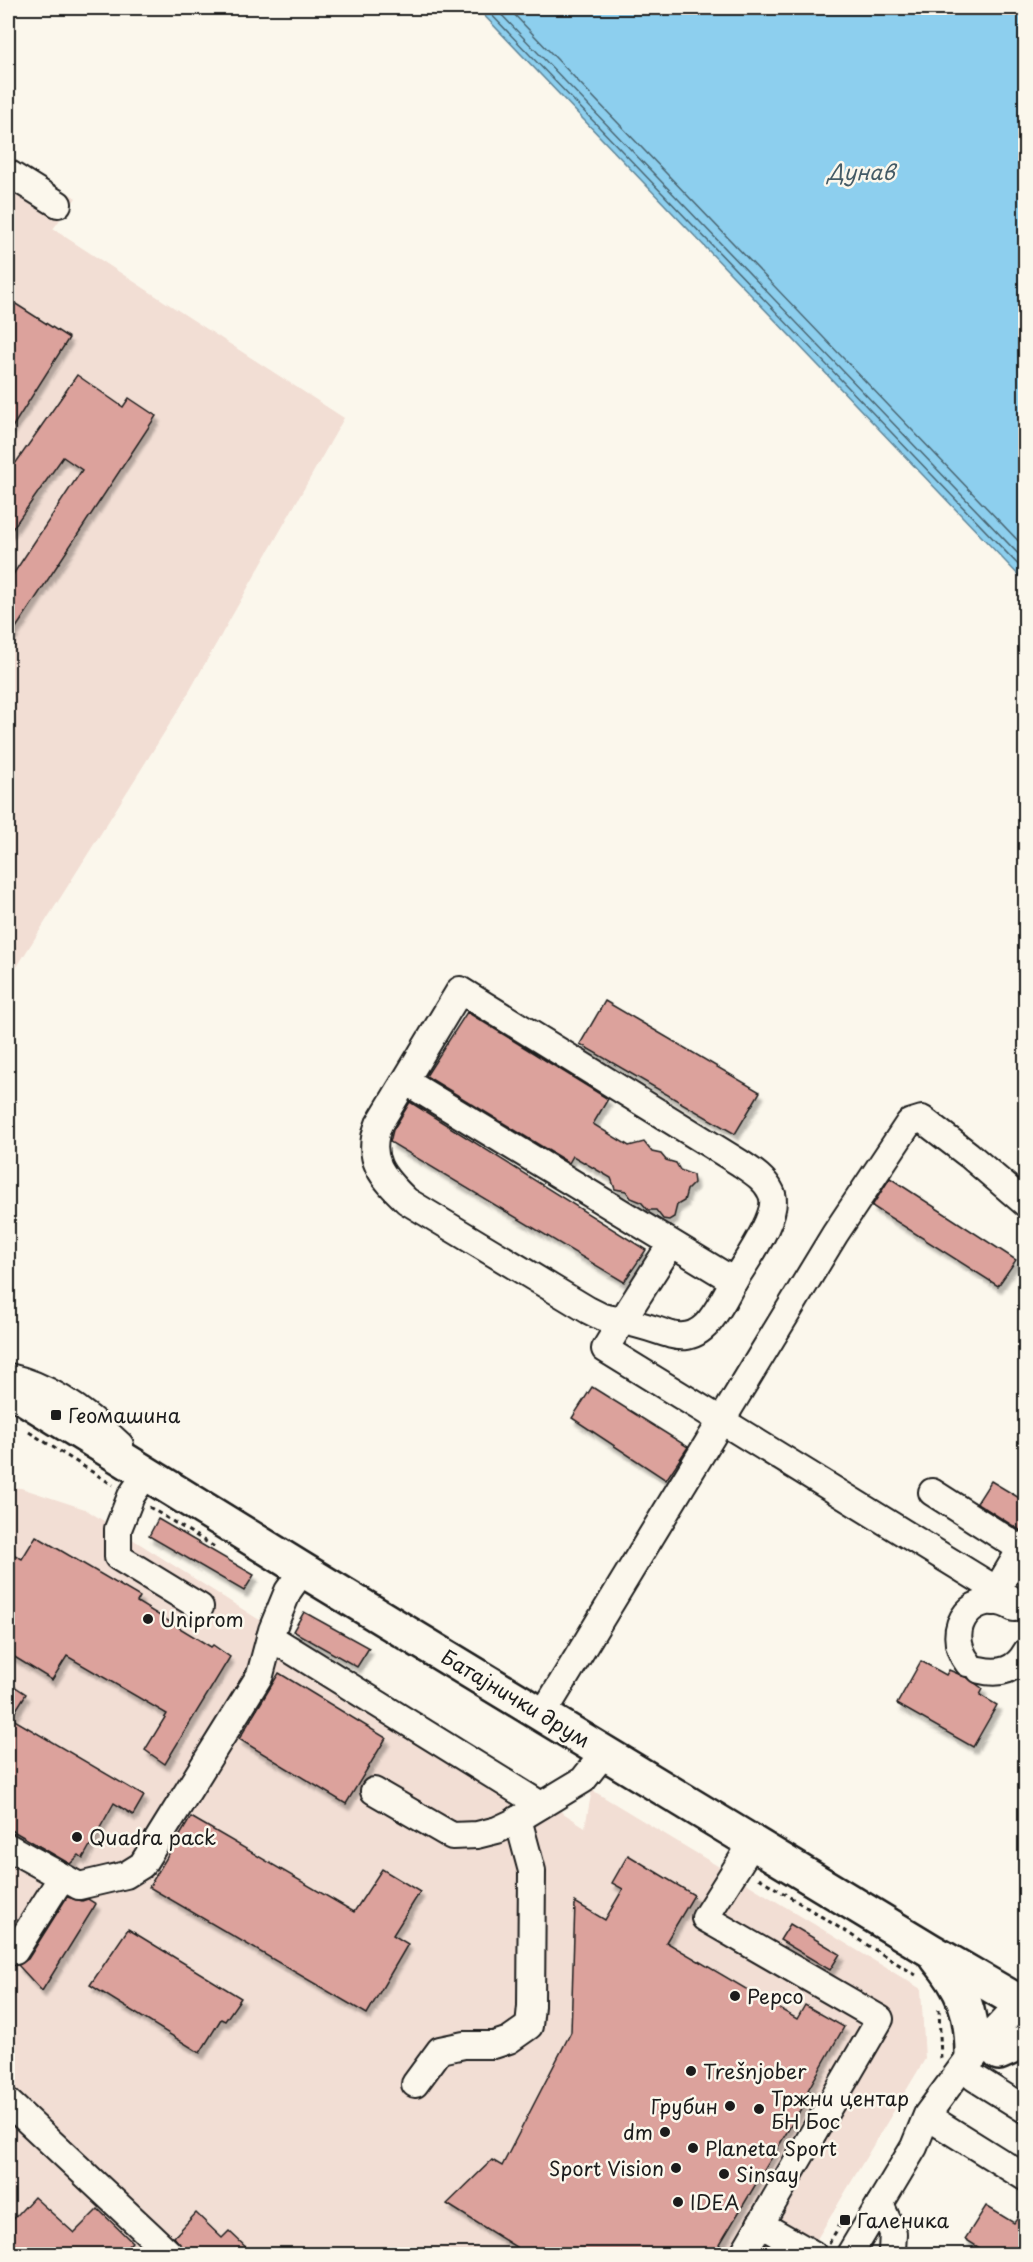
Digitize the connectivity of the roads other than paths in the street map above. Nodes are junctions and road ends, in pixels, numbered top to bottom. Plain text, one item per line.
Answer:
1 (8, 173) edge
2 (58, 204) dead end
3 (405, 1081) junction
4 (1026, 1204) edge
5 (671, 1244) junction
6 (734, 1281) junction
7 (622, 1321) junction
8 (8, 1377) edge
9 (8, 1388) edge
10 (721, 1422) junction
11 (144, 1472) junction
12 (932, 1492) dead end
13 (1023, 1551) edge
14 (303, 1570) junction
15 (995, 1596) junction
16 (200, 1607) dead end
17 (1026, 1608) edge
18 (1026, 1622) edge
19 (270, 1637) junction
20 (1026, 1652) edge
21 (543, 1714) junction
22 (605, 1752) junction
23 (374, 1791) dead end
24 (541, 1805) junction
25 (518, 1819) junction
26 (753, 1842) junction
27 (8, 1847) edge
28 (62, 1877) junction
29 (930, 1950) junction
30 (15, 1952) dead end
31 (1024, 2008) edge
32 (983, 2058) edge
33 (416, 2084) dead end
34 (8, 2102) edge
35 (1026, 2110) edge
36 (938, 2123) junction
37 (914, 2147) junction
38 (1026, 2178) edge
39 (880, 2204) junction
40 (760, 2224) junction
41 (156, 2250) edge
42 (830, 2251) edge
43 (892, 2251) dead end
44 (743, 2254) edge

1 - 2 street
3 - 5 street
3 - 6 street
3 - 7 street
4 - 10 street
5 - 6 street
5 - 7 street
6 - 7 street
7 - 10 street
8 - 11 street
9 - 11 main road, Батајнички друм
10 - 15 street
10 - 21 street
11 - 14 main road, Батајнички друм
11 - 16 street
12 - 13 street
13 - 15 street
14 - 19 street
14 - 21 main road, Батајнички друм
15 - 17 street
15 - 18 street
15 - 20 street
19 - 24 street
19 - 28 street
21 - 22 main road, Батајнички друм
22 - 24 street
22 - 26 main road, Батајнички друм
23 - 25 street
24 - 25 street
25 - 33 street
26 - 29 main road, Батајнички друм
26 - 40 street
27 - 28 street
28 - 30 street
29 - 31 main road, Батајнички друм
29 - 32 main road
31 - 32 street
32 - 35 street
32 - 36 street
32 - 37 street
34 - 41 street
36 - 37 street
36 - 38 street
37 - 39 street
39 - 42 street
39 - 43 street
40 - 42 street
40 - 44 street

